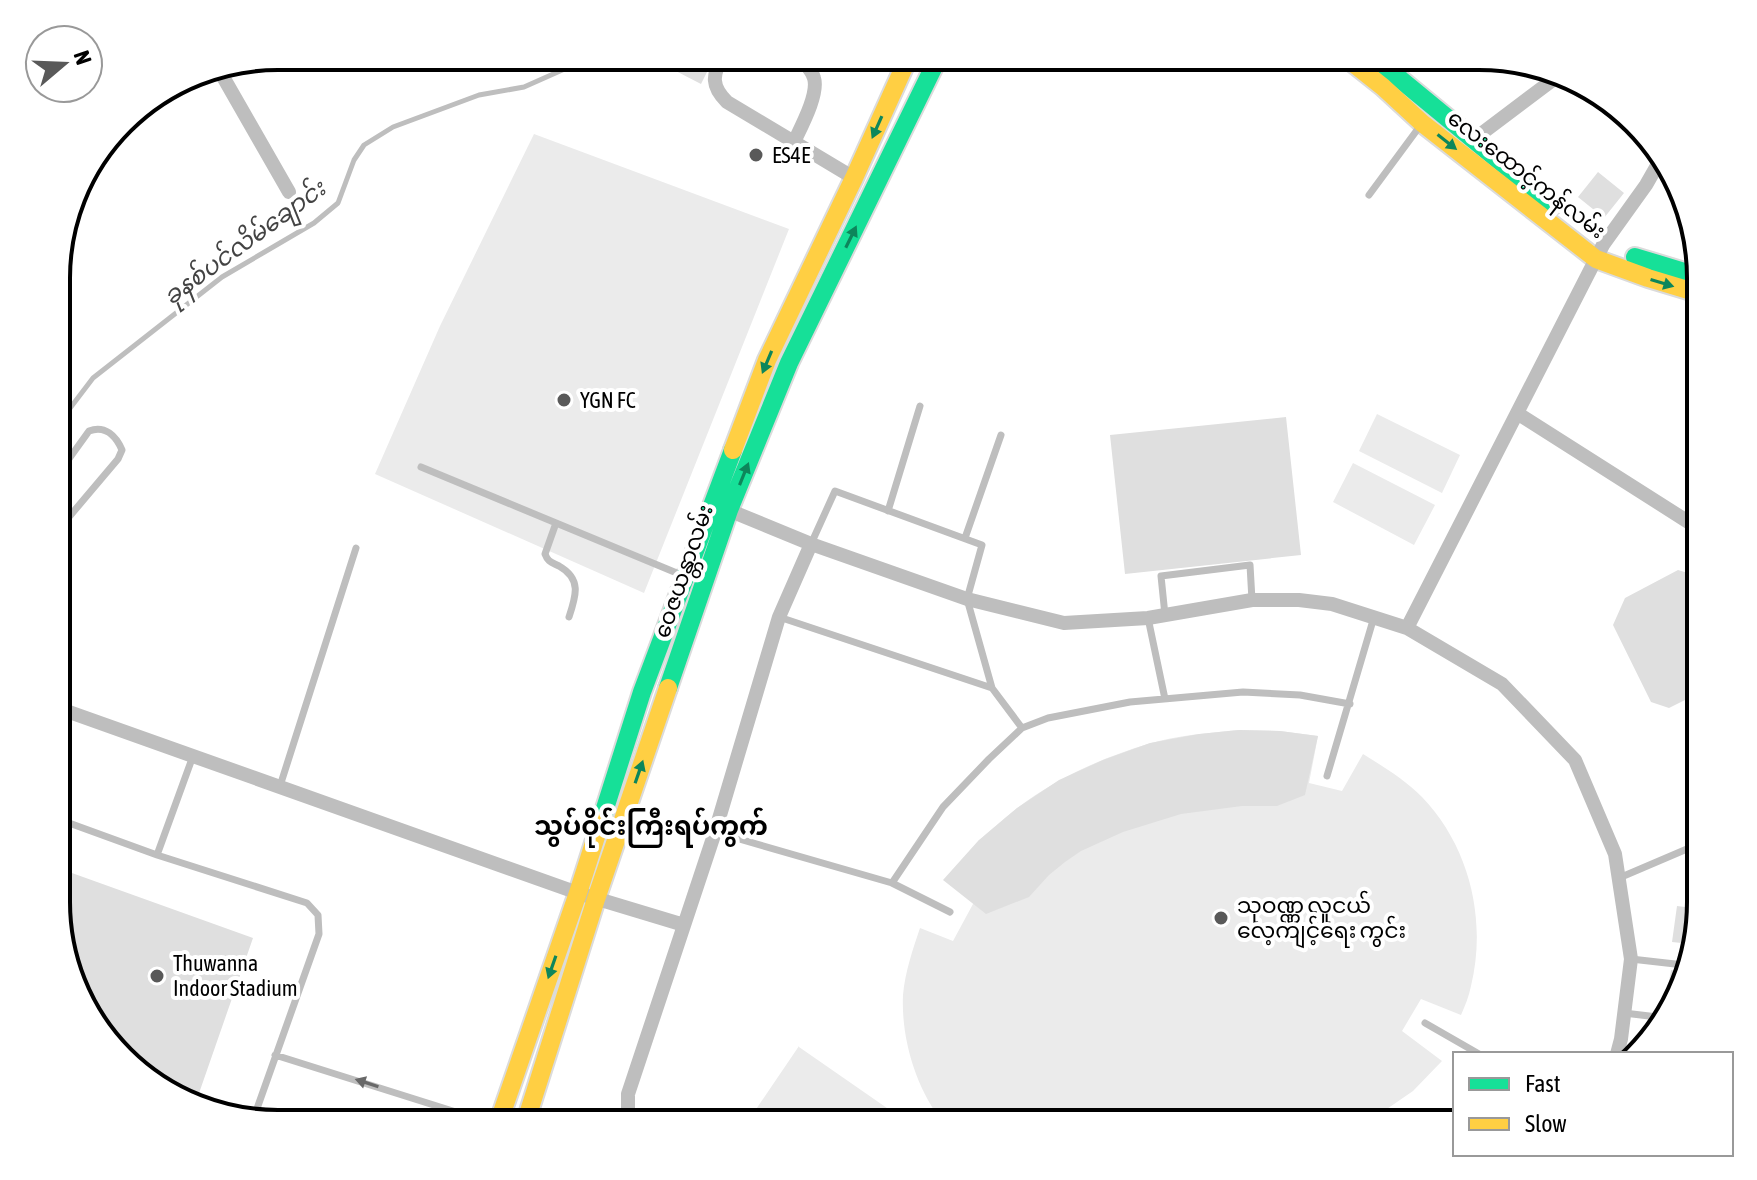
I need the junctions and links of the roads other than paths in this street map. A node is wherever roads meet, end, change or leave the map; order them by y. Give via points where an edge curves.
1 (716, 70) edge
2 (810, 70) edge
3 (903, 70) edge
4 (932, 70) edge
5 (1362, 70) edge
6 (1390, 70) edge
7 (1399, 70) edge
8 (1395, 74) junction
9 (223, 77) edge
10 (1549, 83) edge
11 (1433, 107) junction
12 (1422, 123) junction
13 (1473, 140) junction
14 (794, 142) junction
15 (1655, 169) edge
16 (854, 178) junction
17 (289, 192) dead end
18 (1369, 195) dead end
19 (1546, 209) junction
20 (1600, 252) junction
21 (1687, 273) edge
22 (1687, 290) edge
23 (920, 406) dead end
24 (1517, 413) junction
25 (1001, 435) dead end
26 (70, 457) edge
27 (421, 467) dead end
28 (722, 507) junction
29 (888, 511) junction
30 (70, 516) edge
31 (1687, 521) edge
32 (556, 523) junction
33 (965, 538) junction
34 (811, 544) junction
35 (356, 548) dead end
36 (686, 577) junction
37 (967, 599) junction
38 (1252, 600) junction
39 (1165, 615) junction
40 (569, 617) dead end
41 (779, 617) junction
42 (1374, 617) junction
43 (1148, 618) junction
44 (1407, 628) junction
45 (992, 688) junction
46 (1165, 699) junction
47 (1350, 704) junction
48 (70, 712) edge
49 (1022, 728) junction
50 (193, 756) junction
51 (1327, 776) dead end
52 (279, 787) junction
53 (70, 823) edge
54 (715, 832) junction
55 (1687, 849) edge
56 (157, 855) junction
57 (1619, 878) junction
58 (892, 883) junction
59 (578, 893) junction
60 (596, 899) junction
61 (950, 912) dead end
62 (684, 925) junction
63 (1631, 959) junction
64 (1677, 964) edge
65 (1624, 1013) junction
66 (1653, 1016) edge
67 (1425, 1023) dead end
68 (1476, 1052) edge
69 (1617, 1052) edge
70 (275, 1055) junction
71 (257, 1108) edge
72 (451, 1110) edge
73 (501, 1110) edge
74 (529, 1110) edge
75 (628, 1110) edge

1 - 14 street via 714,84 727,102
2 - 14 street via 815,83
3 -> 16 main road, ဝေဇယန္တာလမ်း
28 -> 4 main road, ဝေဇယန္တာလမ်း
5 - 12 main road, လေးထောင့်ကန်လမ်း
6 - 8 main road, လေးထောင့်ကန်လမ်း
7 - 8 street
8 - 11 main road, လေးထောင့်ကန်လမ်း
9 - 17 street
10 - 13 street
11 - 12 main road
11 - 13 main road, လေးထောင့်ကန်လမ်း
12 - 18 lane
12 -> 19 main road, လေးထောင့်ကန်လမ်း
13 - 19 main road, လေးထောင့်ကန်လမ်း
14 - 16 street
15 - 20 street
16 -> 28 main road, ဝေဇယန္တာလမ်း via 767,360
19 - 20 main road, လေးထောင့်ကန်လမ်း
20 - 21 main road, လေးထောင့်ကန်လမ်း
20 -> 22 main road, လေးထောင့်ကန်လမ်း via 1648,278
20 - 24 street
23 - 29 lane
24 - 31 street
24 - 44 street
25 - 33 lane
26 - 30 lane via 97,428 106,430 122,450
27 - 32 lane
28 - 34 street
28 - 36 main road, ဝေဇယန္တာလမ်း
60 -> 28 main road, ဝေဇယန္တာလမ်း
29 - 33 lane
29 - 34 lane via 835,491
32 - 36 lane
32 - 40 lane via 545,554 569,572 575,584
33 - 37 lane via 982,545
34 - 37 street
34 - 41 street
35 - 52 lane
36 - 59 main road, ဝေဇယန္တာလမ်း via 642,692
37 - 43 street via 1064,623
37 - 45 lane
38 - 39 street
38 - 39 lane via 1250,565 1161,576
38 - 42 street via 1332,604
39 - 43 street
41 - 45 lane
41 - 54 street
42 - 44 street
42 - 47 lane
43 - 46 lane
44 - 57 street via 1502,684 1575,760 1615,854
45 - 49 lane
46 - 47 lane via 1243,692
46 - 49 lane via 1048,718
47 - 51 lane
48 - 50 street
49 - 58 lane via 943,807
50 - 52 street
50 - 56 lane
52 - 59 street
53 - 56 lane
54 - 58 lane
54 - 62 street
55 - 57 lane
56 - 70 lane via 307,903 318,915 319,934
57 - 63 street
58 - 61 lane
59 - 60 street
59 -> 73 main road, ဝေဇယန္တာလမ်း
60 - 62 street
60 - 74 main road, ဝေဇယန္တာလမ်း
62 - 75 street via 628,1094
63 - 64 lane
63 - 65 street
65 - 66 lane
65 - 69 street
67 - 68 lane
70 - 71 lane
72 -> 70 lane

